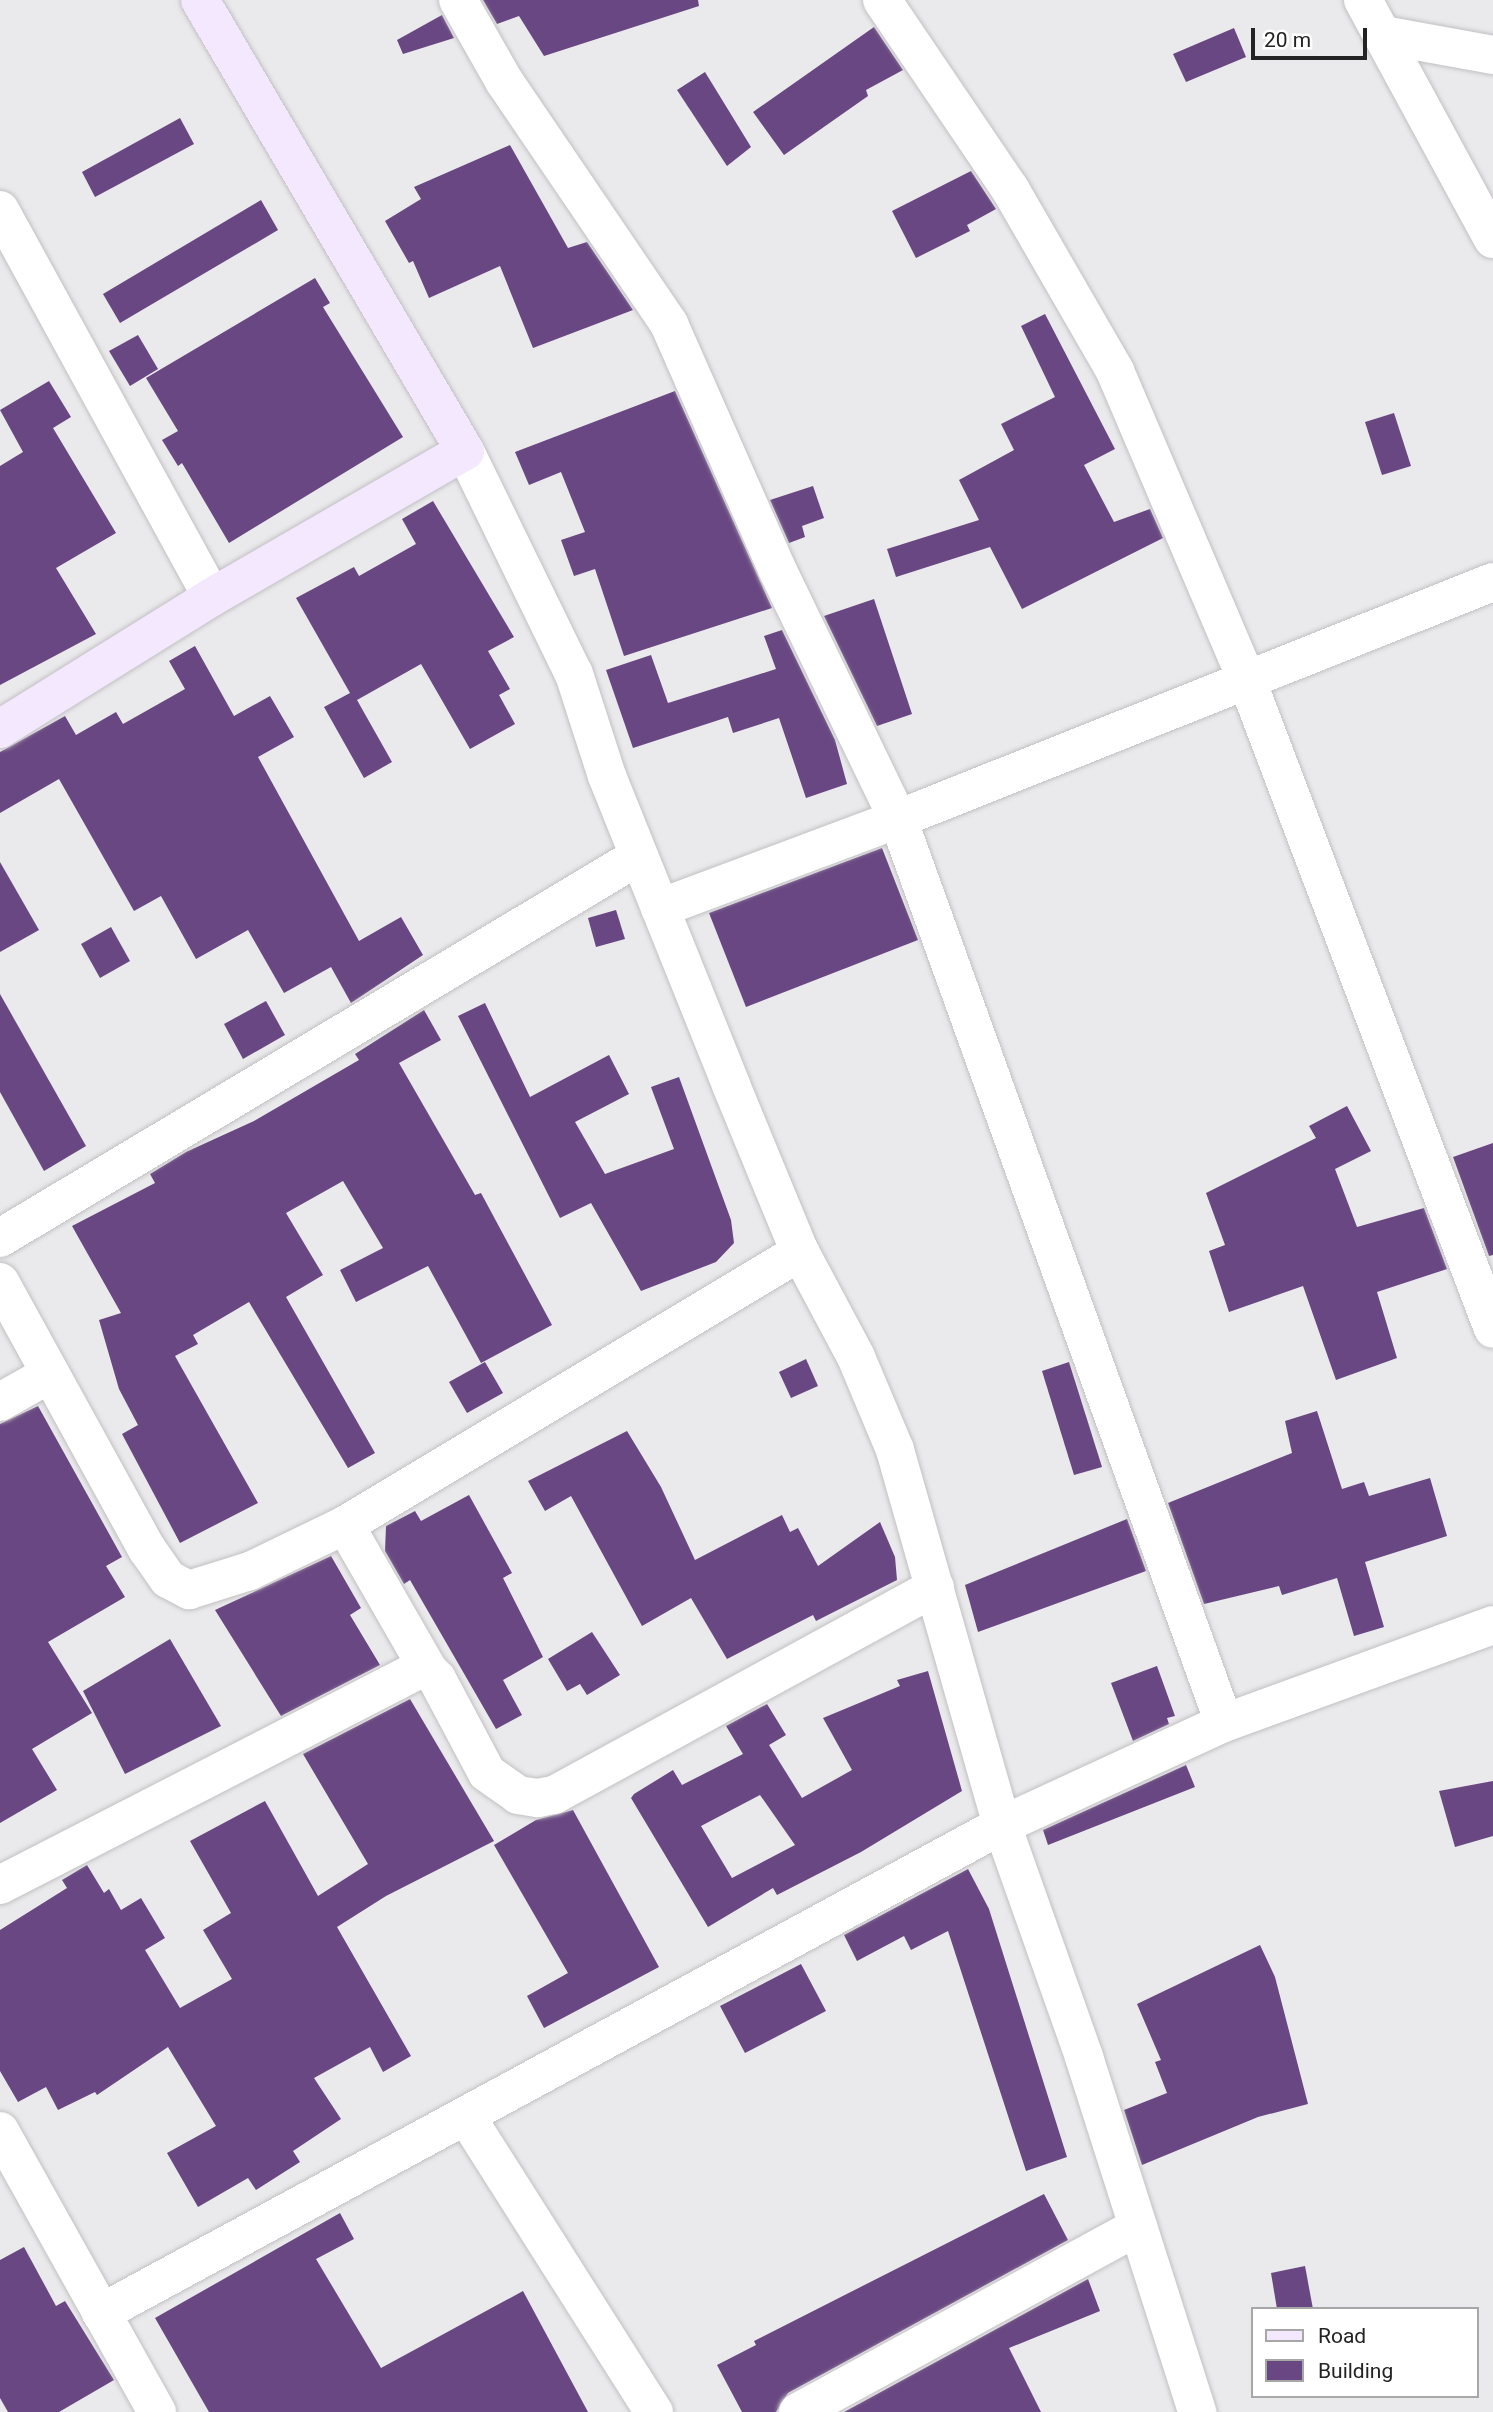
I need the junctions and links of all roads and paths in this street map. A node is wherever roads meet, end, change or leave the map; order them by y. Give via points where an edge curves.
1 (200, 0) edge
2 (458, 0) edge
3 (882, 0) edge
4 (1363, 0) edge
5 (1383, 35) junction
6 (1493, 55) edge
7 (0, 210) edge
8 (1493, 239) edge
9 (465, 451) junction
10 (1493, 582) edge
11 (212, 597) junction
12 (1246, 678) junction
13 (0, 729) edge
14 (898, 819) junction
15 (639, 856) junction
16 (660, 908) junction
17 (0, 1238) edge
18 (800, 1252) junction
19 (0, 1282) edge
20 (1493, 1329) edge
21 (48, 1375) junction
22 (0, 1402) edge
23 (345, 1525) junction
24 (934, 1587) junction
25 (1493, 1625) edge
26 (429, 1671) junction
27 (1224, 1723) junction
28 (1002, 1825) junction
29 (0, 1885) edge
30 (466, 2116) junction
31 (0, 2131) edge
32 (1138, 2227) junction
33 (101, 2313) junction
34 (157, 2412) edge
35 (654, 2412) edge
36 (798, 2412) edge
37 (1197, 2412) edge

1 - 9 main road
2 - 14 street via 504,81 669,324 777,569
3 - 12 street via 1010,189 1115,371
4 - 5 street
5 - 6 street
5 - 8 street
7 - 11 street
9 - 11 main road
9 - 15 street via 574,674
10 - 12 street
11 - 13 main road
12 - 14 street
12 - 20 street
14 - 16 street
14 - 27 street
15 - 16 street
15 - 17 street
16 - 18 street
18 - 23 street
18 - 24 street via 856,1357 895,1450
19 - 21 street
21 - 22 street
21 - 23 street via 168,1579 189,1590 250,1572
23 - 26 street
24 - 26 street via 554,1795 538,1798 518,1795 487,1773
24 - 28 street
25 - 27 street
26 - 29 street via 419,1670
27 - 28 street
28 - 30 street
28 - 32 street
30 - 33 street
30 - 35 street
31 - 33 street
32 - 36 street
32 - 37 street
33 - 34 street

